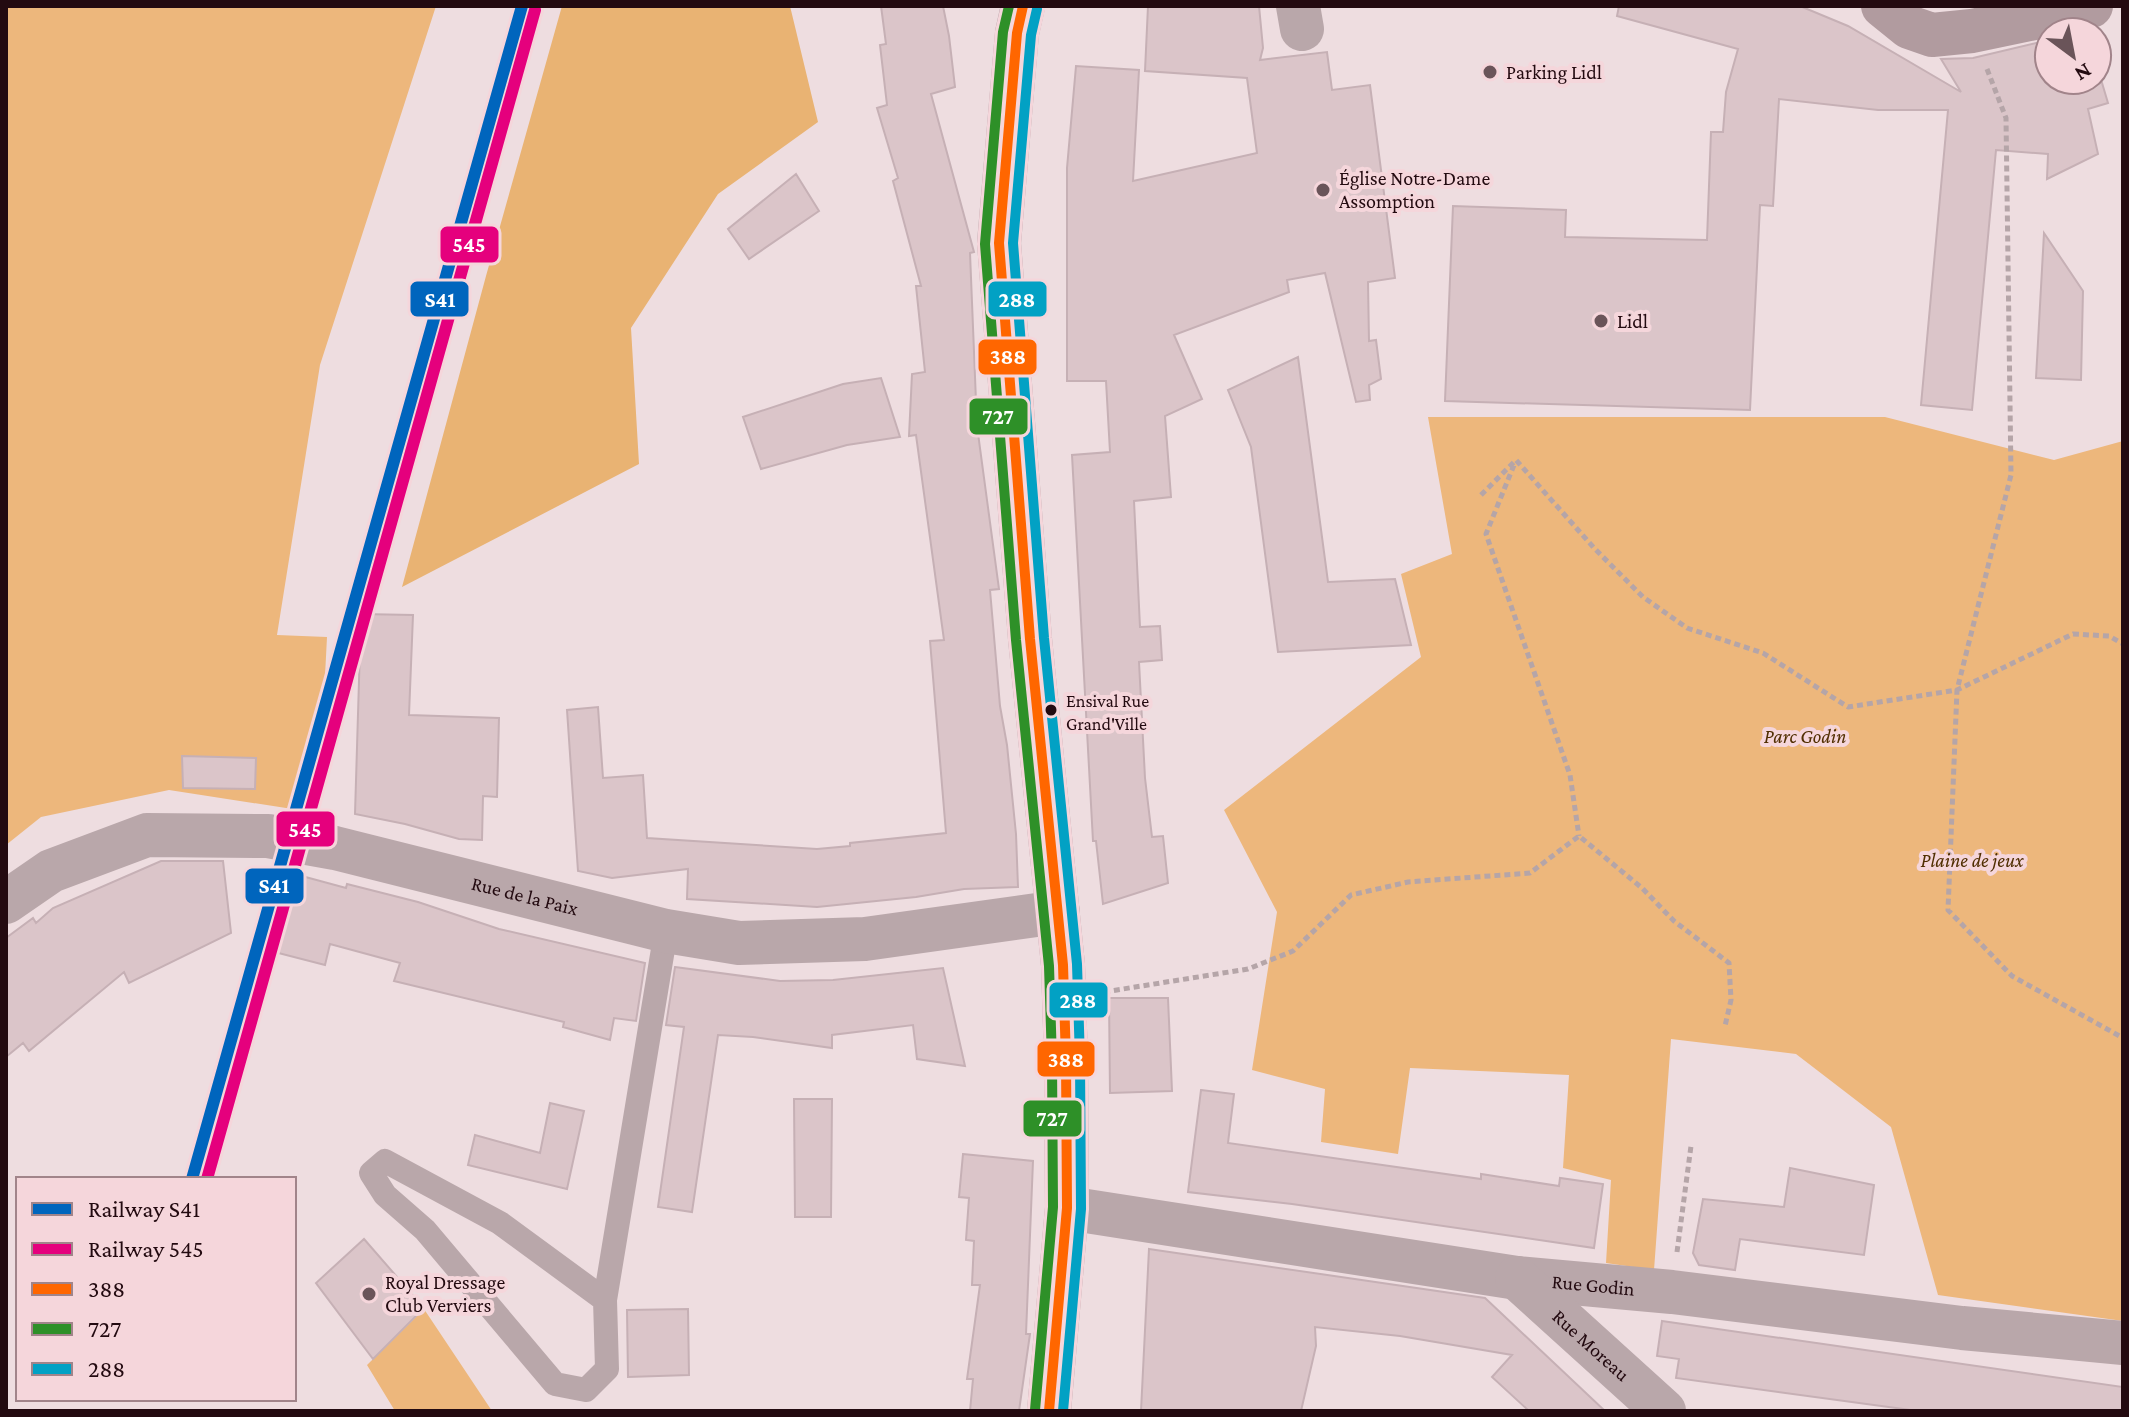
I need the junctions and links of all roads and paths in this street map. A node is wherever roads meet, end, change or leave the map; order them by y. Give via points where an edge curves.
1 (1023, 6) edge
2 (1883, 6) edge
3 (2091, 6) edge
4 (1972, 31) junction
5 (1516, 460) junction
6 (1481, 495) dead end
7 (2123, 644) edge
8 (1957, 690) junction
9 (1579, 836) junction
10 (6, 902) edge
11 (1058, 912) junction
12 (666, 931) junction
13 (1099, 992) dead end
14 (1725, 1026) dead end
15 (2123, 1038) edge
16 (1691, 1146) dead end
17 (1067, 1208) junction
18 (1517, 1278) junction
19 (1672, 1292) junction
20 (605, 1300) junction
21 (2123, 1343) edge
22 (1049, 1411) edge
23 (1664, 1411) edge

1 - 11 main road via 999,243
2 - 4 street via 1909,27 1932,35
3 - 4 street
4 - 8 path via 2006,118 2011,475
5 - 6 path
5 - 8 path via 1643,597 1687,628 1763,653 1848,707
5 - 9 path via 1486,534 1570,775
7 - 8 path via 2109,636 2073,634
8 - 15 path via 1948,910 2012,976
9 - 13 path via 1530,873 1408,882 1351,895 1293,951 1248,969
9 - 14 path via 1729,963 1731,1000
10 - 12 street, Rue de la Paix via 51,871 147,835 268,836
11 - 12 street, Rue de la Paix via 865,939 739,943
11 - 17 main road
12 - 20 lane
16 - 19 path
17 - 18 street, Rue Godin
17 - 22 main road
18 - 19 street, Rue Godin
18 - 23 street, Rue Moreau
19 - 21 street, Rue Godin
20 - 20 lane via 607,1369 586,1390 555,1384 371,1173 385,1161 500,1223

